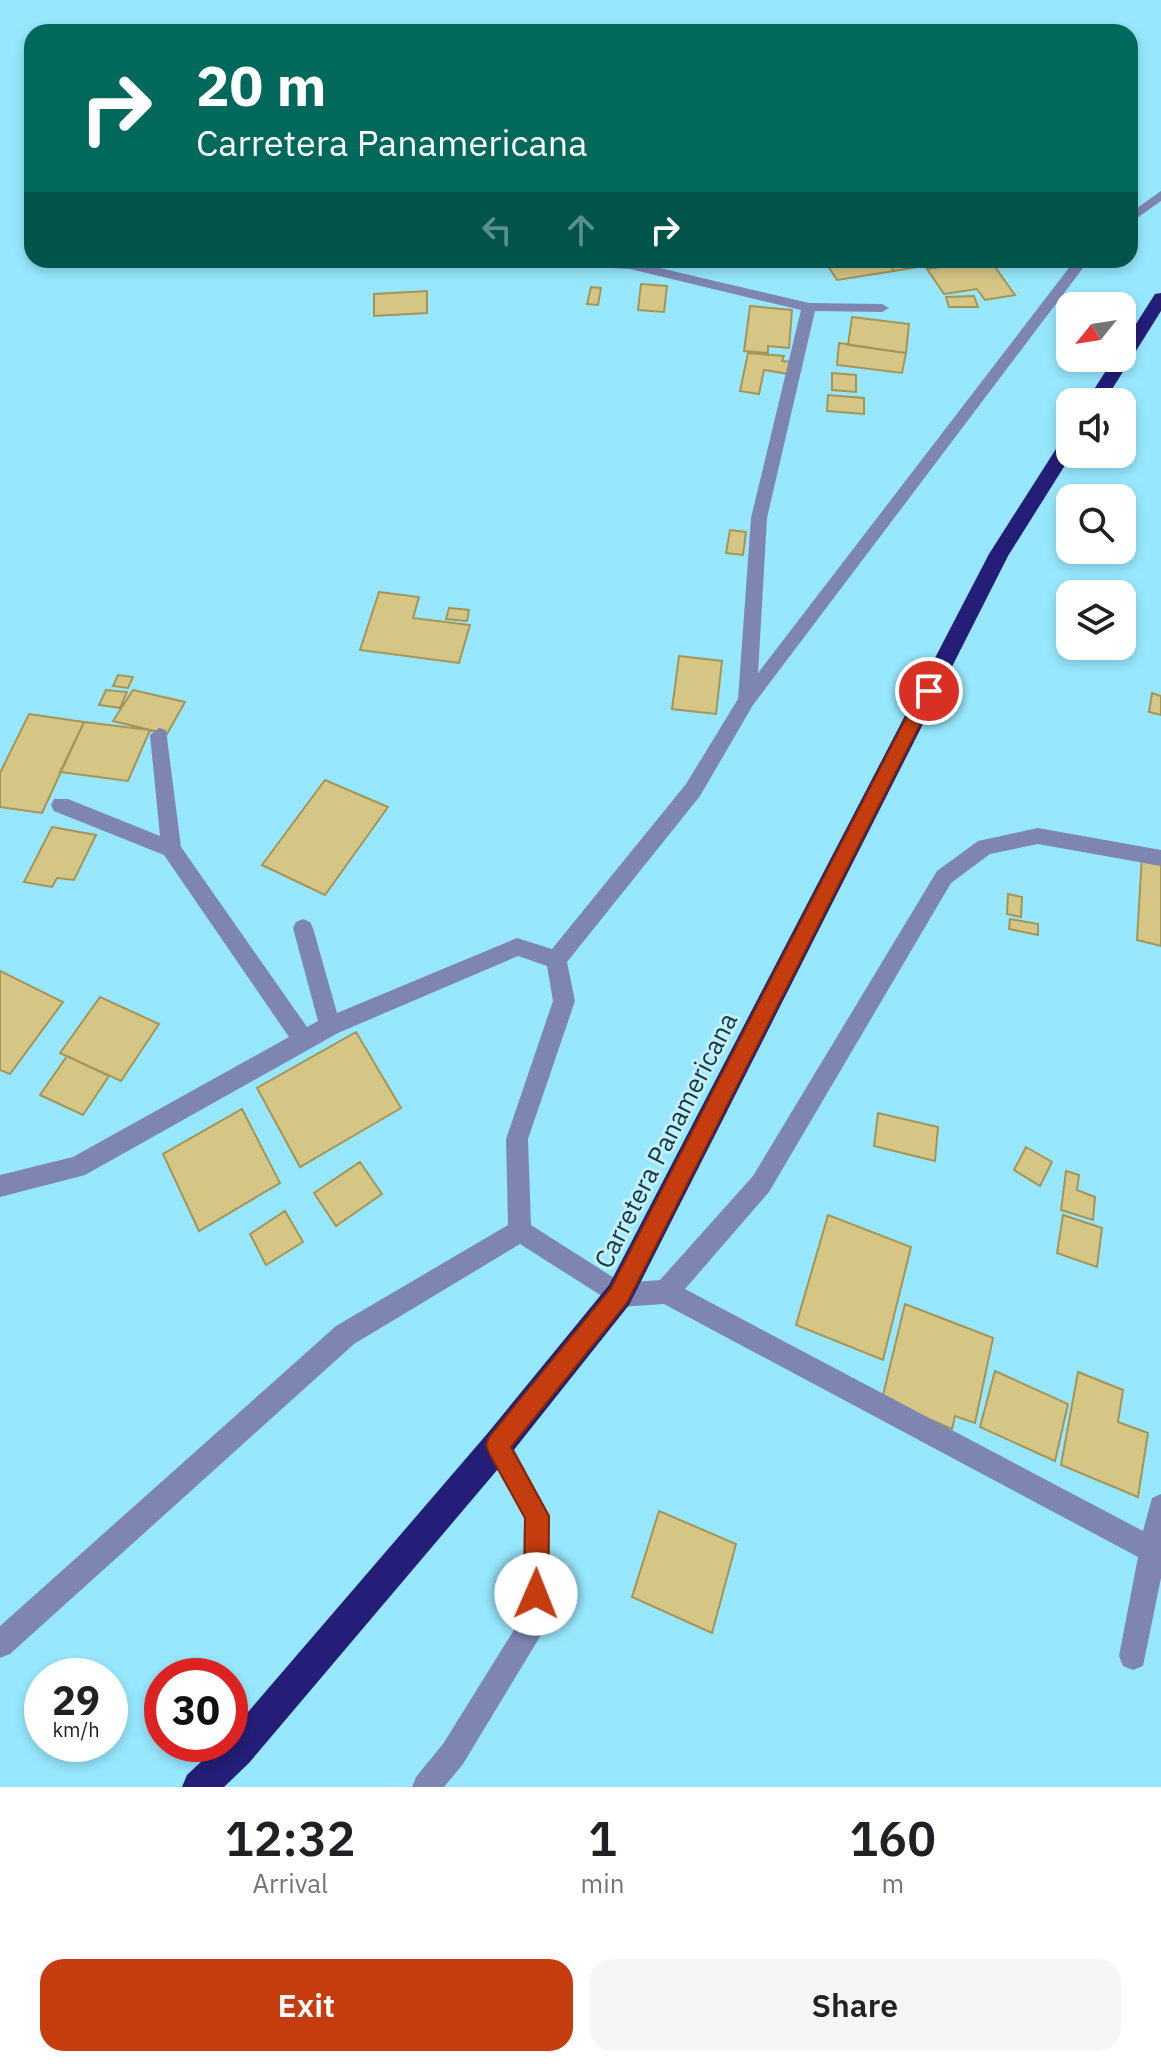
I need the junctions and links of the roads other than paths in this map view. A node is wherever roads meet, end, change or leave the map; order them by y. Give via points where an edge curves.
1 (1161, 195) edge
2 (1138, 213) edge
3 (643, 268) edge
4 (1076, 268) edge
5 (1161, 298) edge
6 (809, 307) junction
7 (882, 308) dead end
8 (1104, 388) edge
9 (1056, 464) edge
10 (747, 700) junction
11 (159, 735) dead end
12 (61, 805) dead end
13 (171, 849) junction
14 (1161, 858) edge
15 (303, 928) dead end
16 (556, 960) junction
17 (330, 1026) junction
18 (303, 1039) junction
19 (0, 1186) edge
20 (520, 1231) junction
21 (666, 1292) junction
22 (619, 1295) junction
23 (498, 1445) junction
24 (1161, 1507) edge
25 (1150, 1549) junction
26 (0, 1644) edge
27 (1133, 1656) dead end
28 (199, 1787) edge
29 (426, 1787) edge

1 - 2 street
3 - 6 street
4 - 10 street
5 - 8 highway
6 - 7 street
6 - 10 street via 759,518
9 - 22 highway, Carretera Panamericana via 999,554
10 - 16 street via 693,790
11 - 13 street
12 - 13 street
13 - 18 street
14 - 21 street via 1038,836 985,847 944,877 761,1184
15 - 17 street
16 - 17 street via 517,947
16 - 20 street via 564,1001 517,1139
17 - 18 street
18 - 19 street via 77,1167
20 - 22 street
20 - 26 street via 345,1335
21 - 22 street
21 - 25 street
22 - 23 highway, Carretera Panamericana
23 - 28 highway, Carretera Panamericana via 237,1751
23 - 29 street via 537,1516 536,1620 453,1754
24 - 25 street
25 - 27 street

